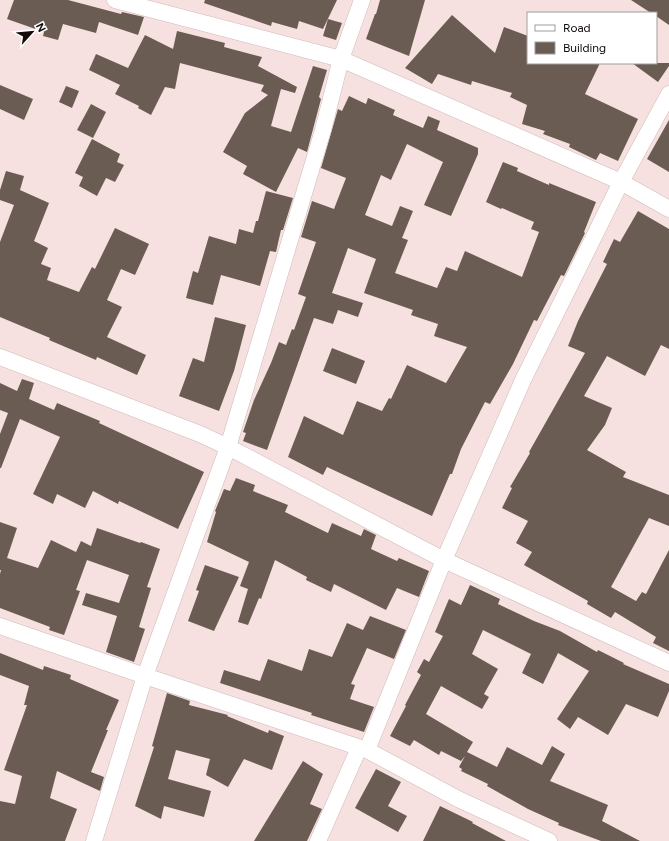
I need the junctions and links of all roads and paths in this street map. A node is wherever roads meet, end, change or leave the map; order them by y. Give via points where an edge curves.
1 (116, 0) edge
2 (362, 0) edge
3 (342, 60) junction
4 (669, 94) edge
5 (621, 182) junction
6 (669, 209) edge
7 (0, 357) edge
8 (228, 447) junction
9 (444, 560) junction
10 (0, 626) edge
11 (669, 664) edge
12 (145, 676) junction
13 (363, 749) junction
14 (94, 841) edge
15 (318, 841) edge
16 (549, 841) edge

1 - 3 street
2 - 3 street
3 - 5 street
3 - 8 street
4 - 5 street
5 - 6 street
5 - 9 street via 523,380
7 - 8 street
8 - 9 street
8 - 12 street
9 - 11 street
9 - 13 street
10 - 12 street
12 - 13 street
12 - 14 street
13 - 15 street
13 - 16 street via 458,799

